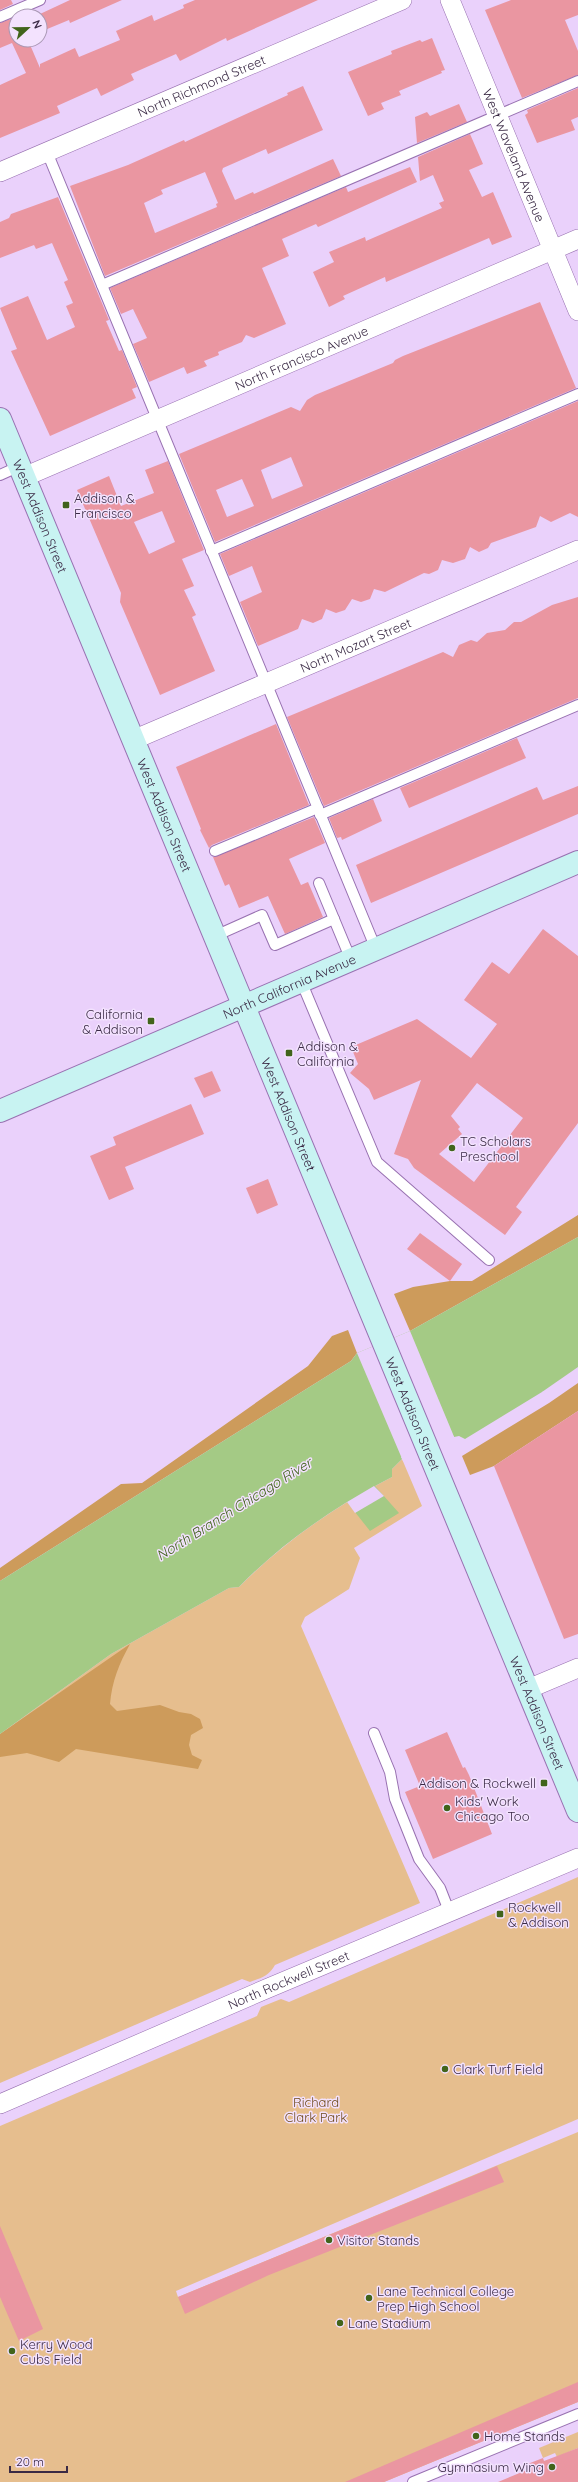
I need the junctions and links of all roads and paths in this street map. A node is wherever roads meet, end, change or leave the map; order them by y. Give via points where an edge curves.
1 (40, 0) edge
2 (402, 0) edge
3 (450, 0) edge
4 (0, 17) edge
5 (578, 80) edge
6 (497, 115) junction
7 (47, 152) junction
8 (0, 172) edge
9 (578, 239) edge
10 (553, 250) junction
11 (102, 285) junction
12 (578, 311) edge
13 (578, 394) edge
14 (0, 418) edge
15 (157, 420) junction
16 (22, 472) junction
17 (0, 475) edge
18 (578, 550) edge
19 (211, 551) junction
20 (266, 684) junction
21 (578, 705) edge
22 (133, 740) junction
23 (319, 811) junction
24 (215, 851) dead end
25 (578, 862) edge
26 (320, 883) dead end
27 (334, 919) junction
28 (215, 936) junction
29 (376, 949) junction
30 (351, 960) junction
31 (301, 981) junction
32 (243, 1006) junction
33 (0, 1111) edge
34 (488, 1260) dead end
35 (578, 1668) edge
36 (528, 1689) junction
37 (374, 1733) dead end
38 (578, 1811) edge
39 (578, 1858) edge
40 (449, 1910) junction
41 (0, 2104) edge
42 (578, 2414) edge
43 (413, 2482) edge

1 - 4 lane
2 - 7 street, North Richmond Street
3 - 6 street, West Waveland Avenue
5 - 6 lane
6 - 10 street, West Waveland Avenue
6 - 11 lane
7 - 8 street, North Richmond Street
7 - 11 lane
9 - 10 street, North Francisco Avenue
10 - 12 street, West Waveland Avenue
10 - 15 street, North Francisco Avenue
11 - 15 lane
13 - 19 lane
14 - 16 main road, West Addison Street
15 - 16 street, North Francisco Avenue
15 - 19 lane
16 - 17 lane
16 - 22 main road, West Addison Street
18 - 20 street, North Mozart Street
19 - 20 lane
20 - 22 street, North Mozart Street
20 - 23 lane
21 - 23 lane
22 - 28 main road, West Addison Street
23 - 24 lane
23 - 29 lane
25 - 29 main road, North California Avenue
26 - 27 lane
27 - 28 lane via 275,945 262,915
27 - 30 lane
28 - 32 main road, West Addison Street
29 - 30 main road, North California Avenue
30 - 31 main road, North California Avenue
31 - 32 main road, North California Avenue
31 - 34 lane via 377,1162
32 - 33 main road, North California Avenue
32 - 36 main road, West Addison Street
35 - 36 street
36 - 38 main road, West Addison Street
37 - 40 lane via 390,1772 395,1799 419,1859 440,1888
39 - 40 street, North Rockwell Street
40 - 41 street, North Rockwell Street
42 - 43 lane

